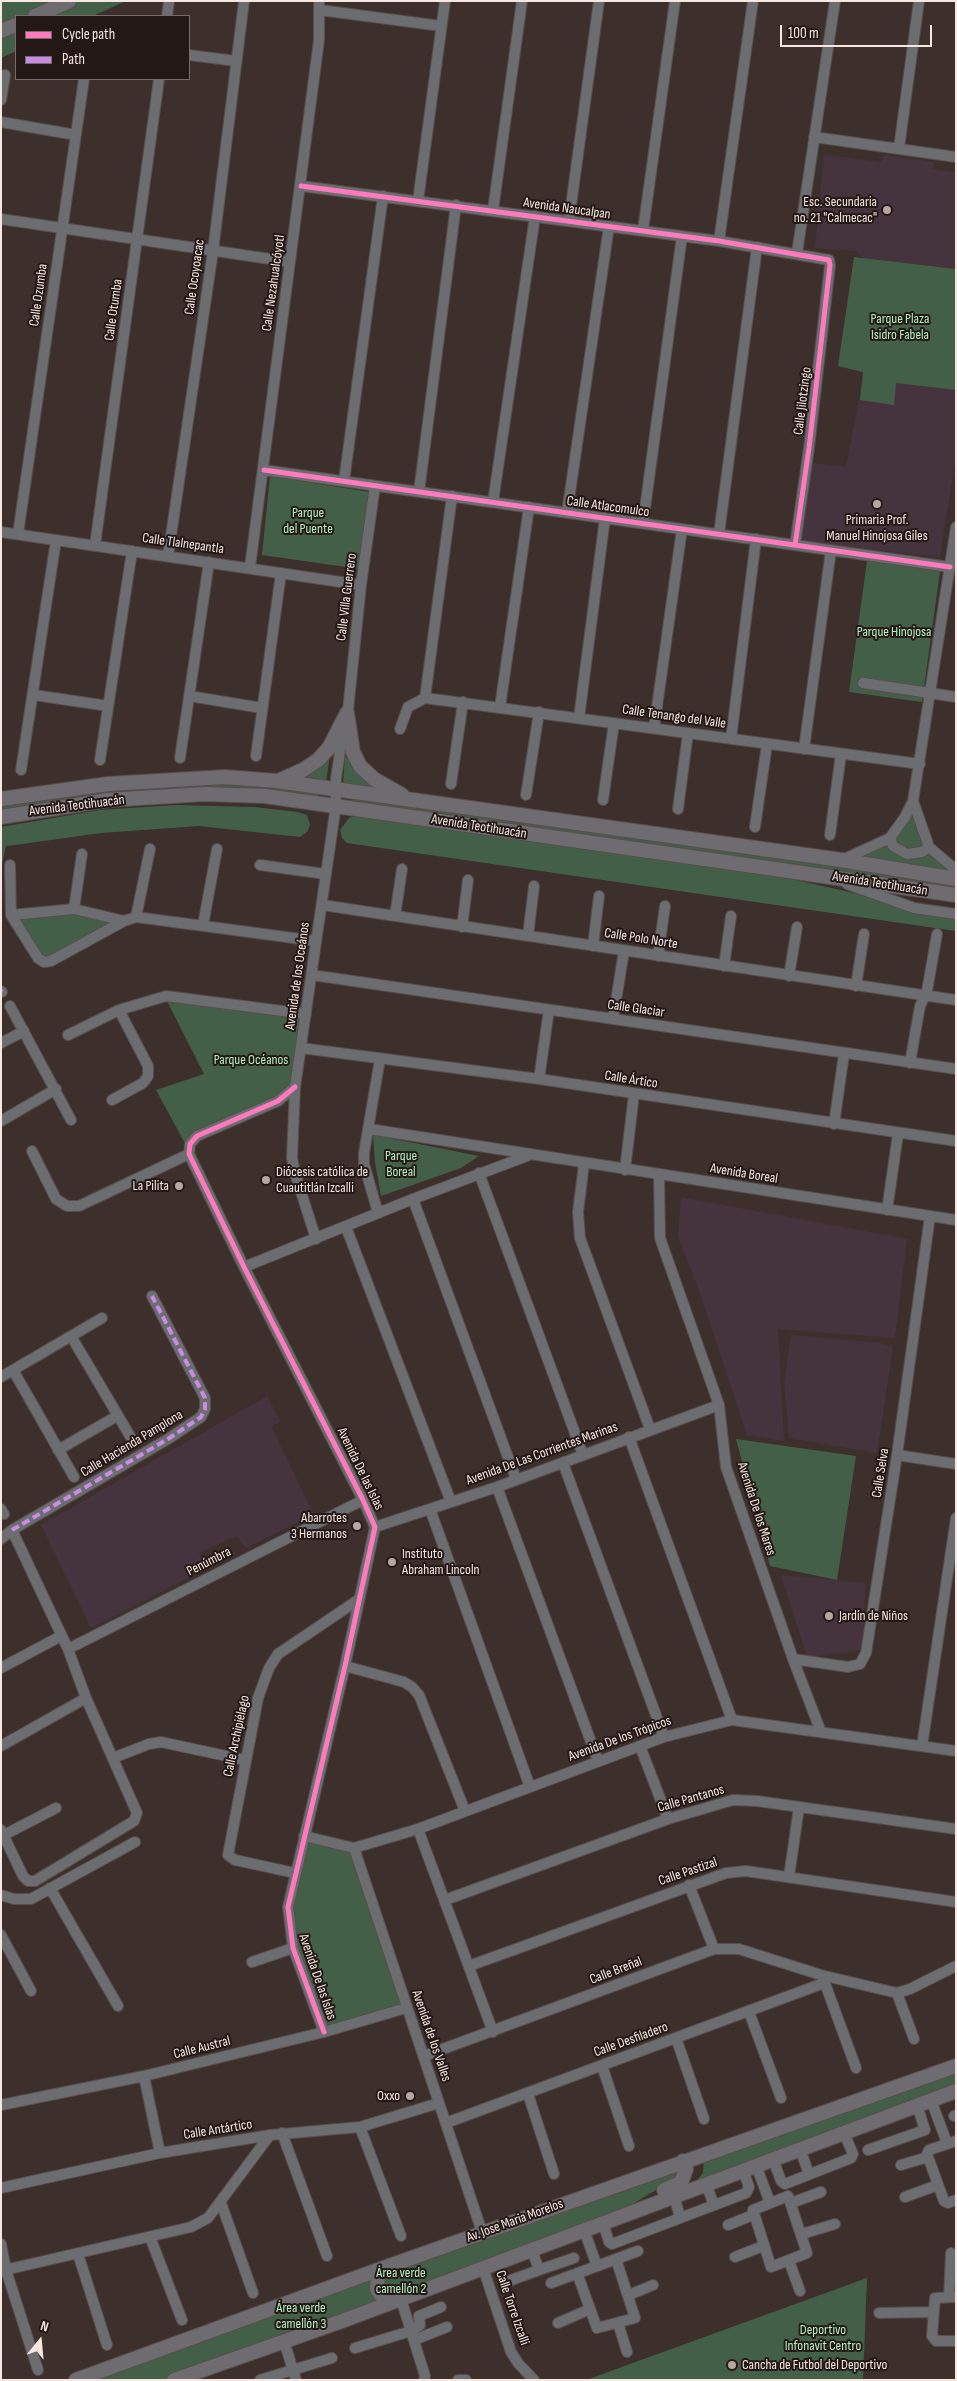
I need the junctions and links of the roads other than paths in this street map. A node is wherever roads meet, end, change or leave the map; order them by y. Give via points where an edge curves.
1 (69, 1) edge
2 (169, 1) edge
3 (244, 1) edge
4 (445, 1) edge
5 (522, 1) edge
6 (599, 1) edge
7 (675, 1) edge
8 (753, 1) edge
9 (835, 1) edge
10 (919, 1) edge
11 (319, 6) edge
12 (37, 15) edge
13 (167, 15) edge
14 (15, 25) edge
15 (441, 26) junction
16 (1, 32) edge
17 (190, 55) edge
18 (236, 61) junction
19 (5, 75) dead end
20 (84, 80) edge
21 (159, 80) edge
22 (1, 100) edge
23 (1, 122) edge
24 (76, 135) junction
25 (814, 136) junction
26 (899, 148) junction
27 (956, 157) edge
28 (301, 186) junction
29 (383, 196) junction
30 (418, 201) junction
31 (456, 205) junction
32 (493, 210) junction
33 (535, 216) junction
34 (1, 219) edge
35 (569, 220) junction
36 (609, 226) junction
37 (63, 228) junction
38 (644, 230) junction
39 (682, 236) junction
40 (138, 239) junction
41 (719, 241) junction
42 (757, 247) junction
43 (212, 251) junction
44 (797, 253) junction
45 (829, 260) joint
46 (290, 262) junction
47 (264, 470) junction
48 (344, 481) junction
49 (376, 486) junction
50 (419, 492) junction
51 (452, 496) junction
52 (493, 502) junction
53 (529, 508) junction
54 (568, 513) junction
55 (605, 518) junction
56 (643, 523) junction
57 (956, 527) edge
58 (682, 529) junction
59 (1, 532) edge
60 (18, 534) junction
61 (719, 534) junction
62 (56, 540) junction
63 (756, 540) junction
64 (95, 545) junction
65 (795, 545) junction
66 (831, 550) junction
67 (132, 551) junction
68 (168, 556) junction
69 (208, 562) junction
70 (250, 567) junction
71 (950, 567) junction
72 (281, 573) junction
73 (361, 585) junction
74 (863, 682) dead end
75 (932, 693) junction
76 (34, 694) junction
77 (189, 696) junction
78 (956, 697) edge
79 (425, 698) junction
80 (463, 702) junction
81 (108, 706) junction
82 (500, 707) junction
83 (262, 708) junction
84 (539, 712) junction
85 (347, 713) junction
86 (579, 718) junction
87 (614, 723) junction
88 (654, 728) junction
89 (400, 729) dead end
90 (688, 733) junction
91 (731, 739) junction
92 (767, 744) junction
93 (804, 749) junction
94 (841, 754) junction
95 (256, 756) dead end
96 (180, 758) dead end
97 (100, 760) dead end
98 (920, 764) junction
99 (21, 770) dead end
100 (277, 781) junction
101 (451, 784) dead end
102 (338, 788) junction
103 (526, 795) dead end
104 (1, 799) edge
105 (603, 800) dead end
106 (417, 801) junction
107 (914, 801) junction
108 (336, 805) junction
109 (678, 809) dead end
110 (1, 817) edge
111 (754, 827) dead end
112 (830, 835) dead end
113 (890, 838) junction
114 (929, 847) junction
115 (150, 849) dead end
116 (217, 849) dead end
117 (82, 854) dead end
118 (841, 860) junction
119 (10, 865) dead end
120 (260, 865) dead end
121 (402, 870) dead end
122 (956, 870) edge
123 (326, 874) junction
124 (820, 874) junction
125 (956, 879) edge
126 (468, 880) dead end
127 (534, 886) dead end
128 (956, 895) edge
129 (599, 896) dead end
130 (322, 905) junction
131 (665, 906) dead end
132 (74, 909) junction
133 (956, 914) edge
134 (11, 915) junction
135 (395, 916) junction
136 (731, 916) dead end
137 (136, 917) junction
138 (124, 921) junction
139 (203, 925) junction
140 (462, 926) junction
141 (797, 927) dead end
142 (864, 934) dead end
143 (937, 934) dead end
144 (528, 936) junction
145 (316, 941) junction
146 (593, 946) junction
147 (624, 951) junction
148 (658, 956) junction
149 (724, 966) junction
150 (312, 975) junction
151 (790, 976) junction
152 (856, 986) junction
153 (924, 996) junction
154 (956, 1000) edge
155 (10, 1006) dead end
156 (119, 1010) junction
157 (549, 1010) junction
158 (306, 1014) junction
159 (613, 1019) junction
160 (24, 1031) junction
161 (68, 1034) dead end
162 (1, 1043) edge
163 (301, 1048) junction
164 (844, 1054) junction
165 (380, 1058) junction
166 (910, 1063) junction
167 (956, 1069) edge
168 (539, 1079) junction
169 (295, 1087) junction
170 (56, 1089) junction
171 (634, 1094) junction
172 (112, 1100) dead end
173 (71, 1120) dead end
174 (1, 1121) edge
175 (834, 1124) junction
176 (369, 1129) junction
177 (898, 1134) junction
178 (956, 1142) edge
179 (32, 1151) dead end
180 (189, 1154) junction
181 (528, 1155) junction
182 (584, 1164) junction
183 (625, 1170) junction
184 (479, 1173) junction
185 (659, 1175) junction
186 (413, 1199) junction
187 (887, 1210) junction
188 (378, 1213) junction
189 (930, 1216) junction
190 (956, 1220) edge
191 (346, 1227) junction
192 (316, 1239) junction
193 (244, 1267) junction
194 (152, 1296) dead end
195 (102, 1318) dead end
196 (71, 1336) junction
197 (13, 1370) junction
198 (1, 1377) edge
199 (719, 1406) junction
200 (117, 1416) junction
201 (650, 1430) junction
202 (130, 1436) dead end
203 (629, 1437) junction
204 (58, 1450) junction
205 (583, 1455) junction
206 (898, 1455) junction
207 (563, 1463) junction
208 (956, 1464) edge
209 (74, 1477) dead end
210 (516, 1479) junction
211 (497, 1487) junction
212 (364, 1500) junction
213 (451, 1502) junction
214 (430, 1509) junction
215 (956, 1518) edge
216 (375, 1527) junction
217 (7, 1530) edge
218 (1, 1539) edge
219 (358, 1600) junction
220 (61, 1636) junction
221 (68, 1649) junction
222 (793, 1659) junction
223 (346, 1666) junction
224 (1, 1668) edge
225 (86, 1698) junction
226 (732, 1720) junction
227 (821, 1732) junction
228 (664, 1737) junction
229 (1, 1746) edge
230 (640, 1746) junction
231 (922, 1746) junction
232 (956, 1751) edge
233 (113, 1758) junction
234 (245, 1760) junction
235 (598, 1761) junction
236 (530, 1787) junction
237 (799, 1807) junction
238 (56, 1808) dead end
239 (464, 1811) junction
240 (668, 1818) junction
241 (418, 1829) junction
242 (956, 1829) edge
243 (3, 1833) edge
244 (304, 1836) junction
245 (135, 1842) dead end
246 (354, 1848) junction
247 (295, 1873) junction
248 (789, 1877) junction
249 (689, 1885) junction
250 (50, 1888) junction
251 (1, 1895) edge
252 (445, 1900) junction
253 (956, 1902) edge
254 (1, 1935) edge
255 (293, 1948) junction
256 (714, 1949) junction
257 (252, 1962) dead end
258 (469, 1966) junction
259 (956, 1966) edge
260 (823, 1979) junction
261 (31, 1991) dead end
262 (897, 1993) junction
263 (118, 2006) dead end
264 (406, 2008) junction
265 (749, 2012) junction
266 (324, 2032) junction
267 (493, 2032) junction
268 (676, 2038) junction
269 (914, 2039) dead end
270 (424, 2056) junction
271 (602, 2066) junction
272 (956, 2066) edge
273 (856, 2068) dead end
274 (144, 2076) junction
275 (956, 2091) edge
276 (528, 2094) junction
277 (781, 2098) dead end
278 (931, 2100) junction
279 (439, 2103) junction
280 (1, 2105) edge
281 (917, 2105) junction
282 (704, 2119) dead end
283 (446, 2123) junction
284 (360, 2127) junction
285 (282, 2133) junction
286 (844, 2133) junction
287 (270, 2135) junction
288 (952, 2142) edge
289 (629, 2146) dead end
290 (800, 2149) junction
291 (868, 2150) dead end
292 (160, 2153) junction
293 (928, 2157) junction
294 (773, 2159) junction
295 (683, 2161) junction
296 (901, 2165) dead end
297 (750, 2167) junction
298 (554, 2174) dead end
299 (809, 2174) junction
300 (706, 2184) junction
301 (938, 2185) junction
302 (1, 2188) edge
303 (821, 2192) dead end
304 (674, 2196) junction
305 (905, 2197) dead end
306 (956, 2200) edge
307 (770, 2202) junction
308 (221, 2203) junction
309 (791, 2204) junction
310 (714, 2205) junction
311 (624, 2215) junction
312 (753, 2215) junction
313 (680, 2217) junction
314 (603, 2223) junction
315 (835, 2224) dead end
316 (728, 2225) dead end
317 (584, 2230) junction
318 (482, 2232) junction
319 (802, 2234) junction
320 (401, 2236) dead end
321 (150, 2237) junction
322 (1, 2244) edge
323 (763, 2246) junction
324 (532, 2250) junction
325 (638, 2251) dead end
326 (951, 2253) dead end
327 (78, 2254) junction
328 (327, 2256) dead end
329 (736, 2257) dead end
330 (574, 2258) dead end
331 (616, 2259) junction
332 (789, 2260) junction
333 (597, 2266) junction
334 (386, 2267) junction
335 (483, 2268) junction
336 (4, 2270) edge
337 (540, 2270) junction
338 (577, 2273) junction
339 (506, 2282) dead end
340 (551, 2283) dead end
341 (653, 2285) dead end
342 (800, 2291) dead end
343 (253, 2293) dead end
344 (629, 2295) junction
345 (952, 2297) edge
346 (401, 2299) junction
347 (441, 2307) dead end
348 (590, 2309) junction
349 (879, 2312) dead end
350 (933, 2312) junction
351 (182, 2320) dead end
352 (558, 2323) dead end
353 (618, 2323) junction
354 (447, 2327) dead end
355 (412, 2335) junction
356 (284, 2340) junction
357 (956, 2341) edge
358 (107, 2345) dead end
359 (355, 2348) dead end
360 (627, 2352) dead end
361 (332, 2358) dead end
362 (38, 2370) dead end
363 (294, 2375) edge
364 (427, 2378) edge
365 (76, 2380) edge
366 (174, 2380) edge
367 (260, 2380) edge
368 (458, 2380) edge
369 (466, 2380) edge
370 (534, 2380) edge

1 - 12 main road
2 - 13 street
3 - 18 street, Calle Ocoyoacac
4 - 15 street
5 - 32 street
6 - 35 street
7 - 38 street
8 - 41 street
9 - 25 street
10 - 26 street
11 - 15 street
11 - 28 street, Calle Nezahualcóyotl via 319,40
14 - 16 main road
15 - 30 street
17 - 18 street
18 - 43 street, Calle Ocoyoacac
19 - 22 street
20 - 24 street, Calle Ozumba
21 - 40 street, Calle Otumba
23 - 24 street
24 - 37 street, Calle Ozumba
25 - 26 street
25 - 44 street
26 - 27 street
28 - 29 street, Avenida Naucalpan
28 - 46 street, Calle Nezahualcóyotl
29 - 30 street, Avenida Naucalpan
29 - 48 street
30 - 31 street, Avenida Naucalpan
31 - 32 street, Avenida Naucalpan
31 - 50 street
32 - 33 street, Avenida Naucalpan
33 - 35 street, Avenida Naucalpan
33 - 52 street
34 - 37 street
35 - 36 street, Avenida Naucalpan
36 - 38 street, Avenida Naucalpan
36 - 54 street
37 - 40 street
37 - 60 street, Calle Ozumba
38 - 39 street, Avenida Naucalpan
39 - 41 street, Avenida Naucalpan
39 - 56 street
40 - 43 street
40 - 64 street, Calle Otumba
41 - 42 street, Avenida Naucalpan
42 - 44 street, Avenida Naucalpan
42 - 61 street
43 - 46 street
43 - 68 street, Calle Ocoyoacac
44 - 45 street, Avenida Naucalpan
45 - 65 street, Calle Jilotzingo
46 - 47 street, Calle Nezahualcóyotl
47 - 48 street, Calle Atlacomulco
47 - 70 street, Calle Nezahualcóyotl
48 - 49 street, Calle Atlacomulco
49 - 50 street, Calle Atlacomulco
49 - 73 street, Calle Villa Guerrero
50 - 51 street, Calle Atlacomulco
51 - 52 street, Calle Atlacomulco
51 - 79 street
52 - 53 street, Calle Atlacomulco
53 - 54 street, Calle Atlacomulco
53 - 82 street
54 - 55 street, Calle Atlacomulco
55 - 56 street, Calle Atlacomulco
55 - 86 street
56 - 58 street, Calle Atlacomulco
57 - 71 street
58 - 61 street, Calle Atlacomulco
58 - 88 street
59 - 60 street, Calle Tlalnepantla
60 - 62 street, Calle Tlalnepantla
61 - 63 street, Calle Atlacomulco
62 - 64 street, Calle Tlalnepantla
62 - 76 street
63 - 65 street, Calle Atlacomulco
63 - 91 street
64 - 67 street, Calle Tlalnepantla
65 - 66 street, Calle Atlacomulco
66 - 71 street, Calle Atlacomulco
66 - 93 street
67 - 68 street, Calle Tlalnepantla
67 - 81 street
68 - 69 street, Calle Tlalnepantla
69 - 70 street, Calle Tlalnepantla
69 - 77 street
70 - 72 street, Calle Tlalnepantla
71 - 75 street
72 - 73 street, Calle Tlalnepantla
72 - 83 street
73 - 85 street, Calle Villa Guerrero
74 - 75 street
75 - 78 street
75 - 98 street
76 - 81 street
76 - 99 street
77 - 83 street
77 - 96 street
79 - 80 street, Calle Tenango del Valle
79 - 89 street via 408,707
80 - 82 street, Calle Tenango del Valle
80 - 101 street
81 - 97 street
82 - 84 street, Calle Tenango del Valle
83 - 95 street
84 - 86 street, Calle Tenango del Valle
84 - 103 street
85 - 100 main road via 329,748 318,760
85 - 102 street, Calle Villa Guerrero via 336,778
85 - 106 main road via 353,752 360,766 374,779
86 - 87 street, Calle Tenango del Valle
87 - 88 street, Calle Tenango del Valle
87 - 105 street
88 - 90 street, Calle Tenango del Valle
90 - 91 street, Calle Tenango del Valle
90 - 109 street
91 - 92 street, Calle Tenango del Valle
92 - 93 street, Calle Tenango del Valle
92 - 111 street
93 - 94 street, Calle Tenango del Valle
94 - 98 street, Calle Tenango del Valle
94 - 112 street
98 - 107 street
100 - 102 main road, Avenida Teotihuacán
100 - 104 main road, Avenida Teotihuacán via 224,777 108,784
102 - 106 main road, Avenida Teotihuacán
102 - 108 street, Calle Villa Guerrero
106 - 118 main road, Avenida Teotihuacán
107 - 113 street
107 - 114 street
108 - 110 main road, Avenida Teotihuacán via 265,796 204,794 108,800
108 - 123 street, Avenida de los Oceános
108 - 124 main road, Avenida Teotihuacán via 581,843
113 - 114 street via 893,846 907,854 922,852
113 - 118 street
114 - 122 street
115 - 137 street
116 - 139 street
117 - 132 street
118 - 125 main road, Avenida Teotihuacán
119 - 134 street
120 - 123 street
121 - 135 street
123 - 130 street, Avenida de los Oceános
124 - 128 main road, Avenida Teotihuacán
124 - 133 street via 914,908
126 - 140 street
127 - 144 street
129 - 146 street
130 - 135 street, Calle Polo Norte
130 - 145 street, Avenida de los Oceános
131 - 148 street
132 - 134 street
132 - 138 street
134 - 138 street via 38,958 44,962
135 - 140 street, Calle Polo Norte
136 - 149 street
137 - 138 street
137 - 139 street
139 - 145 street
140 - 144 street, Calle Polo Norte
141 - 151 street
142 - 152 street
143 - 153 street
144 - 146 street, Calle Polo Norte
145 - 150 street, Avenida de los Oceános
146 - 147 street, Calle Polo Norte
147 - 148 street, Calle Polo Norte
147 - 159 street
148 - 149 street, Calle Polo Norte
149 - 151 street, Calle Polo Norte
150 - 157 street, Calle Glaciar
150 - 158 street, Avenida de los Oceános
151 - 152 street, Calle Polo Norte
152 - 153 street, Calle Polo Norte
153 - 154 street, Calle Polo Norte
153 - 166 street
155 - 160 street
156 - 158 street via 166,996
156 - 161 street
156 - 172 street via 148,1066 148,1076 143,1083
157 - 159 street, Calle Glaciar
157 - 168 street
158 - 163 street, Avenida de los Oceános
159 - 164 street, Calle Glaciar
160 - 162 street
160 - 170 street
163 - 165 street, Calle Ártico
163 - 169 street, Avenida de los Oceános
164 - 166 street, Calle Glaciar
164 - 175 street
165 - 168 street, Calle Ártico
165 - 176 street
166 - 167 street, Calle Glaciar
168 - 171 street, Calle Ártico
169 - 180 street via 278,1101 198,1136 190,1144
169 - 192 street, Avenida de los Oceános via 292,1158
170 - 173 street
170 - 174 street
171 - 175 street, Calle Ártico
171 - 183 street
175 - 177 street, Calle Ártico
176 - 181 street, Avenida Boreal
176 - 188 street via 364,1164
177 - 178 street, Calle Ártico
177 - 187 street
179 - 180 street via 56,1198 67,1206 79,1206
180 - 193 street, Avenida De las Islas
181 - 182 street, Avenida Boreal
181 - 184 street, Avenida Boreal
182 - 183 street, Avenida Boreal
182 - 201 street via 578,1212 580,1238
183 - 185 street, Avenida Boreal
184 - 186 street, Avenida Boreal
184 - 205 street
185 - 187 street, Avenida Boreal
185 - 199 street, Avenida De los Mares via 660,1238
186 - 188 street, Avenida Boreal
186 - 210 street
187 - 189 street, Avenida Boreal
188 - 191 street, Avenida Boreal
189 - 190 street, Avenida Boreal
189 - 206 street, Calle Selva
191 - 192 street, Avenida Boreal
191 - 213 street
192 - 193 street, Avenida Boreal
193 - 212 street, Avenida De las Islas
194 - 217 street, Calle Hacienda Pamplona via 204,1398 205,1409 201,1417
195 - 196 street
196 - 197 street
196 - 200 street
197 - 198 street
197 - 204 street
199 - 201 street, Avenida De Las Corrientes Marinas
199 - 222 street, Avenida De los Mares via 726,1467
200 - 202 street
200 - 204 street
201 - 203 street, Avenida De Las Corrientes Marinas
203 - 205 street, Avenida De Las Corrientes Marinas
203 - 226 street
204 - 209 street
205 - 207 street, Avenida De Las Corrientes Marinas
206 - 208 street
206 - 222 street, Calle Selva via 866,1653 860,1664 848,1667
207 - 210 street, Avenida De Las Corrientes Marinas
207 - 228 street
210 - 211 street, Avenida De Las Corrientes Marinas
211 - 213 street, Avenida De Las Corrientes Marinas
211 - 235 street
212 - 216 street, Avenida De las Islas
212 - 221 street, Penúmbra
213 - 214 street, Avenida De Las Corrientes Marinas
214 - 216 street, Avenida De Las Corrientes Marinas
214 - 236 street
215 - 231 street
216 - 219 street, Avenida De las Islas
217 - 218 street, Calle Hacienda Pamplona
217 - 220 street
219 - 223 street, Avenida De las Islas
219 - 234 street, Calle Archipiélago via 278,1654 258,1698
220 - 221 street
220 - 224 street
221 - 225 street
222 - 227 street, Avenida De los Mares
223 - 239 street via 404,1682 419,1695
223 - 244 street, Avenida De las Islas
225 - 229 street
225 - 233 street
226 - 227 street, Avenida De los Trópicos
226 - 228 street, Avenida De los Trópicos
227 - 231 street, Avenida De los Trópicos
228 - 230 street, Avenida De los Trópicos
230 - 235 street, Avenida De los Trópicos
230 - 240 street
231 - 232 street, Avenida De los Trópicos
233 - 234 street via 161,1742
233 - 243 street via 137,1817 35,1880 28,1881
234 - 247 street, Calle Archipiélago via 228,1855 235,1860
235 - 236 street, Avenida De los Trópicos
236 - 239 street, Avenida De los Trópicos
237 - 240 street, Calle Pantanos via 733,1800
237 - 242 street, Calle Pantanos
237 - 248 street
238 - 243 street
239 - 241 street, Avenida De los Trópicos
240 - 252 street, Calle Pantanos
241 - 246 street, Avenida De los Trópicos
241 - 252 street
244 - 246 street
244 - 247 street, Avenida De las Islas
245 - 250 street
246 - 264 street, Avenida de los Valles
247 - 255 street, Avenida De las Islas via 288,1907
248 - 249 street, Calle Pastizal via 746,1871 726,1873
248 - 253 street, Calle Pastizal
249 - 256 street
249 - 258 street, Calle Pastizal
250 - 251 street via 31,1899
250 - 263 street
252 - 258 street
254 - 261 street
255 - 257 street
255 - 266 street, Avenida De las Islas
256 - 260 street, Calle Breñal via 739,1949
256 - 267 street, Calle Breñal
258 - 267 street
259 - 262 street
260 - 262 street, Calle Breñal
260 - 265 street, Calle Desfiladero
260 - 273 street
262 - 269 street
264 - 266 street, Calle Austral
264 - 270 street, Avenida de los Valles
265 - 268 street, Calle Desfiladero
265 - 277 street
266 - 274 street, Calle Austral
267 - 270 street, Calle Breñal
268 - 271 street, Calle Desfiladero
268 - 282 street
270 - 279 street, Avenida de los Valles
271 - 276 street, Calle Desfiladero
271 - 289 street
272 - 295 main road, Av. Jose Maria Morelos
274 - 280 street, Calle Austral
274 - 292 street
275 - 278 main road
276 - 283 street, Calle Desfiladero
276 - 298 street
278 - 281 main road
278 - 288 street
279 - 283 street, Avenida de los Valles
279 - 284 street, Calle Antártico
281 - 286 main road
281 - 291 street via 926,2130
283 - 318 street, Avenida de los Valles
284 - 285 street, Calle Antártico
284 - 320 street
285 - 287 street, Calle Antártico
285 - 328 street
286 - 290 main road
286 - 299 street via 853,2156
287 - 292 street, Calle Antártico
287 - 308 street
288 - 293 street via 930,2150
290 - 294 main road
290 - 299 street
292 - 302 street, Calle Antártico
293 - 296 street
293 - 301 street
294 - 297 main road
294 - 299 street via 782,2183
295 - 311 main road via 686,2169 681,2183 644,2199
295 - 318 main road, Av. Jose Maria Morelos
297 - 300 main road
297 - 307 street
297 - 310 street via 749,2190
300 - 304 main road
300 - 310 street
301 - 305 street
301 - 306 street via 945,2203
303 - 309 street
304 - 311 main road
304 - 313 street
307 - 309 street via 788,2196
307 - 312 street via 752,2210
308 - 321 street via 208,2218 191,2227
308 - 343 street
309 - 319 street
310 - 313 street
311 - 314 main road
312 - 316 street
312 - 323 street
313 - 314 street via 612,2244
314 - 317 main road
315 - 319 street
317 - 324 main road
317 - 333 street
318 - 334 main road, Av. Jose Maria Morelos
319 - 332 street via 807,2253
321 - 327 street
321 - 351 street
322 - 336 street
323 - 329 street
323 - 332 street via 771,2266
324 - 335 main road
324 - 337 street
325 - 331 street
326 - 345 street
327 - 336 street
327 - 358 street
330 - 337 street
331 - 333 street
331 - 344 street
332 - 342 street
333 - 338 street
334 - 346 main road via 378,2276 377,2288 386,2298
334 - 365 main road, Av. Jose Maria Morelos
335 - 346 main road
335 - 370 street, Calle Torre Izcalli via 511,2352
336 - 362 street
337 - 339 street
338 - 340 street
338 - 348 street
341 - 344 street
344 - 353 street via 636,2317
345 - 350 street via 935,2298
346 - 355 street
346 - 356 main road
347 - 355 street via 419,2316 420,2325
348 - 352 street
348 - 353 street via 598,2329
349 - 350 street
350 - 357 street via 933,2339
353 - 360 street
354 - 355 street
355 - 359 street
355 - 364 street
356 - 363 street
356 - 366 main road
361 - 363 street
363 - 367 street
368 - 369 street

